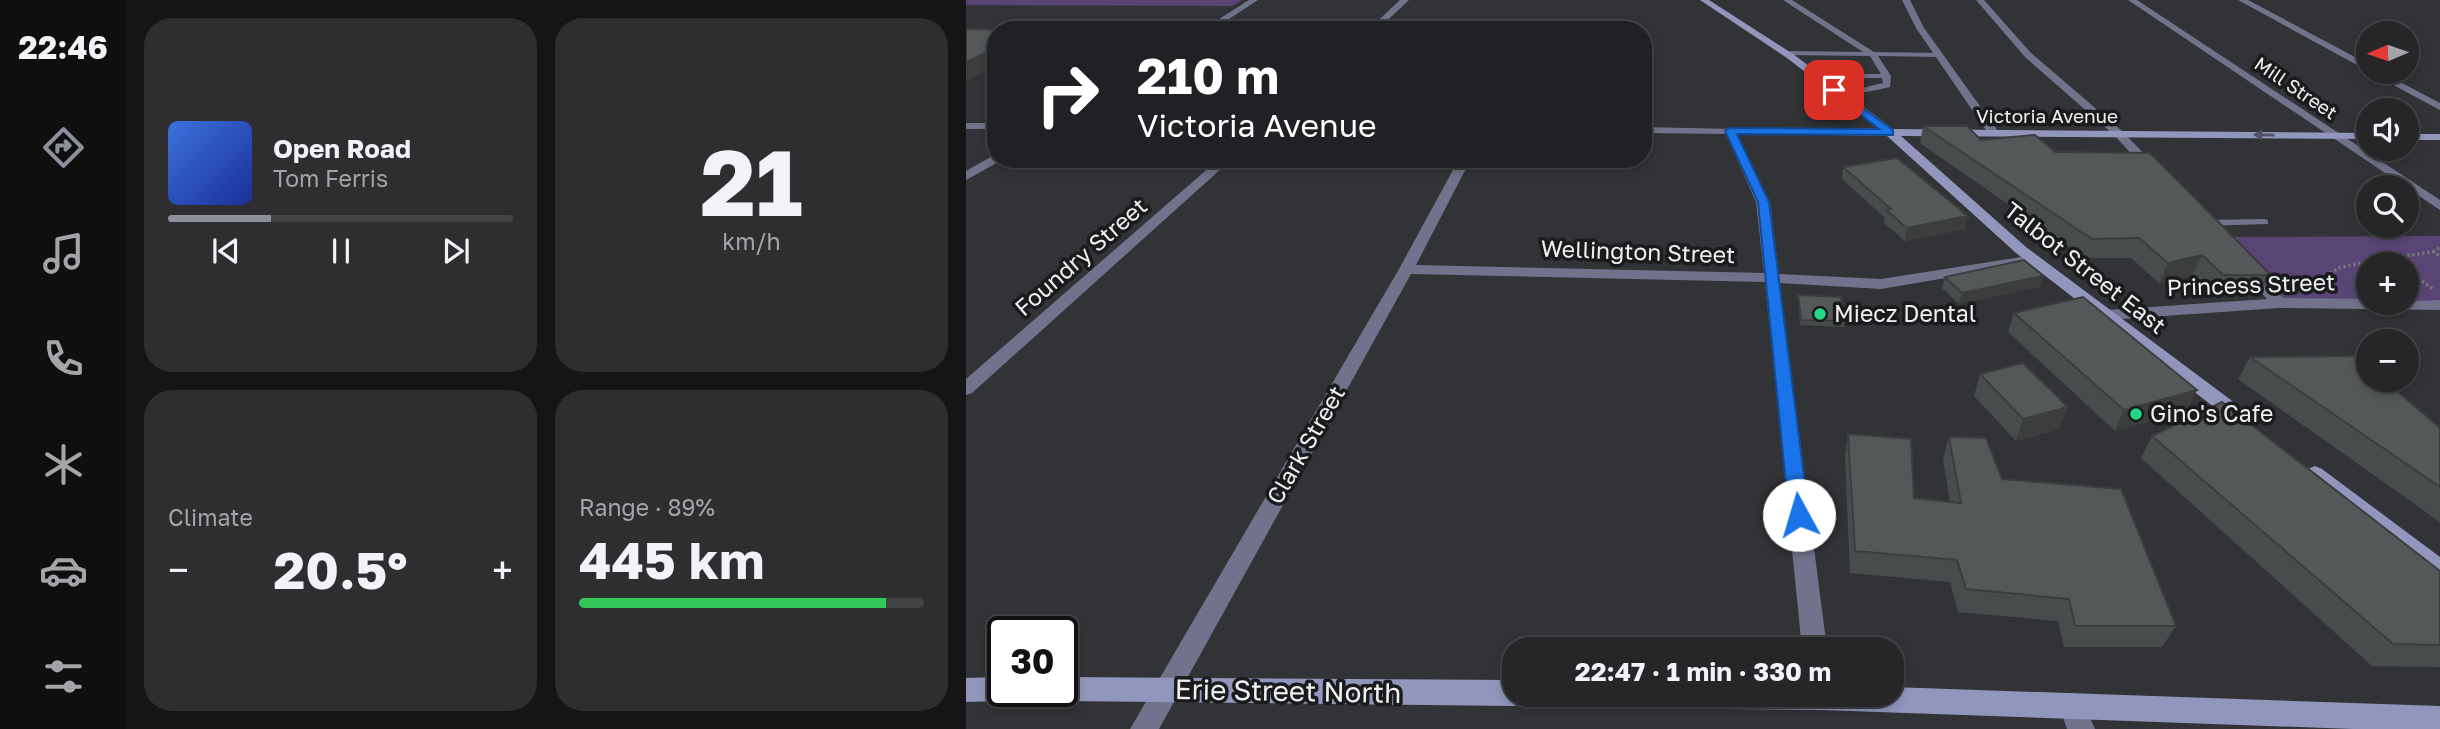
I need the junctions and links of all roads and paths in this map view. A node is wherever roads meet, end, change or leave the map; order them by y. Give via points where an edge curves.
1 (1254, 0) edge
2 (1405, 0) edge
3 (1704, 0) edge
4 (1787, 0) edge
5 (1906, 0) edge
6 (1980, 0) edge
7 (2132, 0) edge
8 (2242, 0) edge
9 (1220, 21) edge
10 (1382, 21) edge
11 (1869, 52) junction
12 (1785, 53) junction
13 (1939, 55) junction
14 (2356, 62) edge
15 (1816, 76) junction
16 (1887, 76) junction
17 (2397, 84) edge
18 (1834, 90) junction
19 (2440, 107) edge
20 (966, 125) edge
21 (987, 126) edge
22 (1652, 130) edge
23 (1730, 131) junction
24 (1890, 132) junction
25 (2118, 133) junction
26 (1994, 134) junction
27 (2332, 135) junction
28 (2356, 136) edge
29 (2419, 137) edge
30 (2440, 137) edge
31 (987, 163) edge
32 (1216, 168) edge
33 (1460, 168) edge
34 (2158, 175) edge
35 (966, 176) edge
36 (2436, 201) edge
37 (2198, 218) joint
38 (2264, 222) dead end
39 (2216, 237) edge
40 (2440, 247) edge
41 (2433, 252) junction
42 (2419, 254) edge
43 (2234, 256) edge
44 (2440, 256) edge
45 (2034, 259) junction
46 (2356, 264) edge
47 (1406, 269) junction
48 (1772, 278) junction
49 (2419, 279) edge
50 (2440, 294) edge
51 (2280, 303) junction
52 (2440, 305) edge
53 (2107, 315) junction
54 (966, 388) edge
55 (2251, 425) edge
56 (2296, 459) edge
57 (2440, 570) edge
58 (1814, 637) edge
59 (987, 689) edge
60 (1078, 689) edge
61 (1167, 689) junction
62 (966, 690) edge
63 (1502, 693) edge
64 (1904, 703) edge
65 (2077, 717) edge
66 (2440, 719) edge
67 (1144, 729) edge

1 - 9 street
2 - 10 street
3 - 12 main road, Talbot Street East
4 - 11 street
5 - 13 street
6 - 25 street via 2028,55
7 - 27 street, Mill Street
8 - 14 street
11 - 12 lane
11 - 13 lane
11 - 16 lane
12 - 15 main road, Talbot Street East
13 - 26 street
15 - 16 lane
15 - 18 main road, Talbot Street East
16 - 18 lane via 1887,85 1878,89
17 - 19 street
18 - 24 main road, Talbot Street East
20 - 21 street
22 - 23 street, Victoria Avenue
23 - 24 main road, Victoria Avenue
23 - 48 street via 1763,202
24 - 26 main road, Victoria Avenue
24 - 45 main road, Talbot Street East
25 - 26 main road, Victoria Avenue
27 -> 25 main road, Victoria Avenue
25 - 34 street
27 - 28 main road, Victoria Avenue
27 - 36 street, Mill Street
29 - 30 main road
31 - 35 street
32 - 54 street, Foundry Street
33 - 47 street, Clark Street
37 - 38 lane
37 - 39 street
40 - 41 path
41 - 42 path
41 - 44 path
43 - 51 street
45 - 48 street, Wellington Street via 1881,284
45 - 53 main road, Talbot Street East
46 - 51 path via 2339,268
47 - 48 street, Wellington Street
47 - 61 street, Clark Street
48 - 58 street
49 - 50 path
51 - 52 street, Princess Street
51 - 53 street, Princess Street
53 - 55 main road, Talbot Street East
56 - 57 main road
59 - 62 main road
60 - 61 main road, Erie Street North
61 - 63 main road, Erie Street North
61 - 67 street, Clark Street
64 - 65 main road
65 - 66 main road

